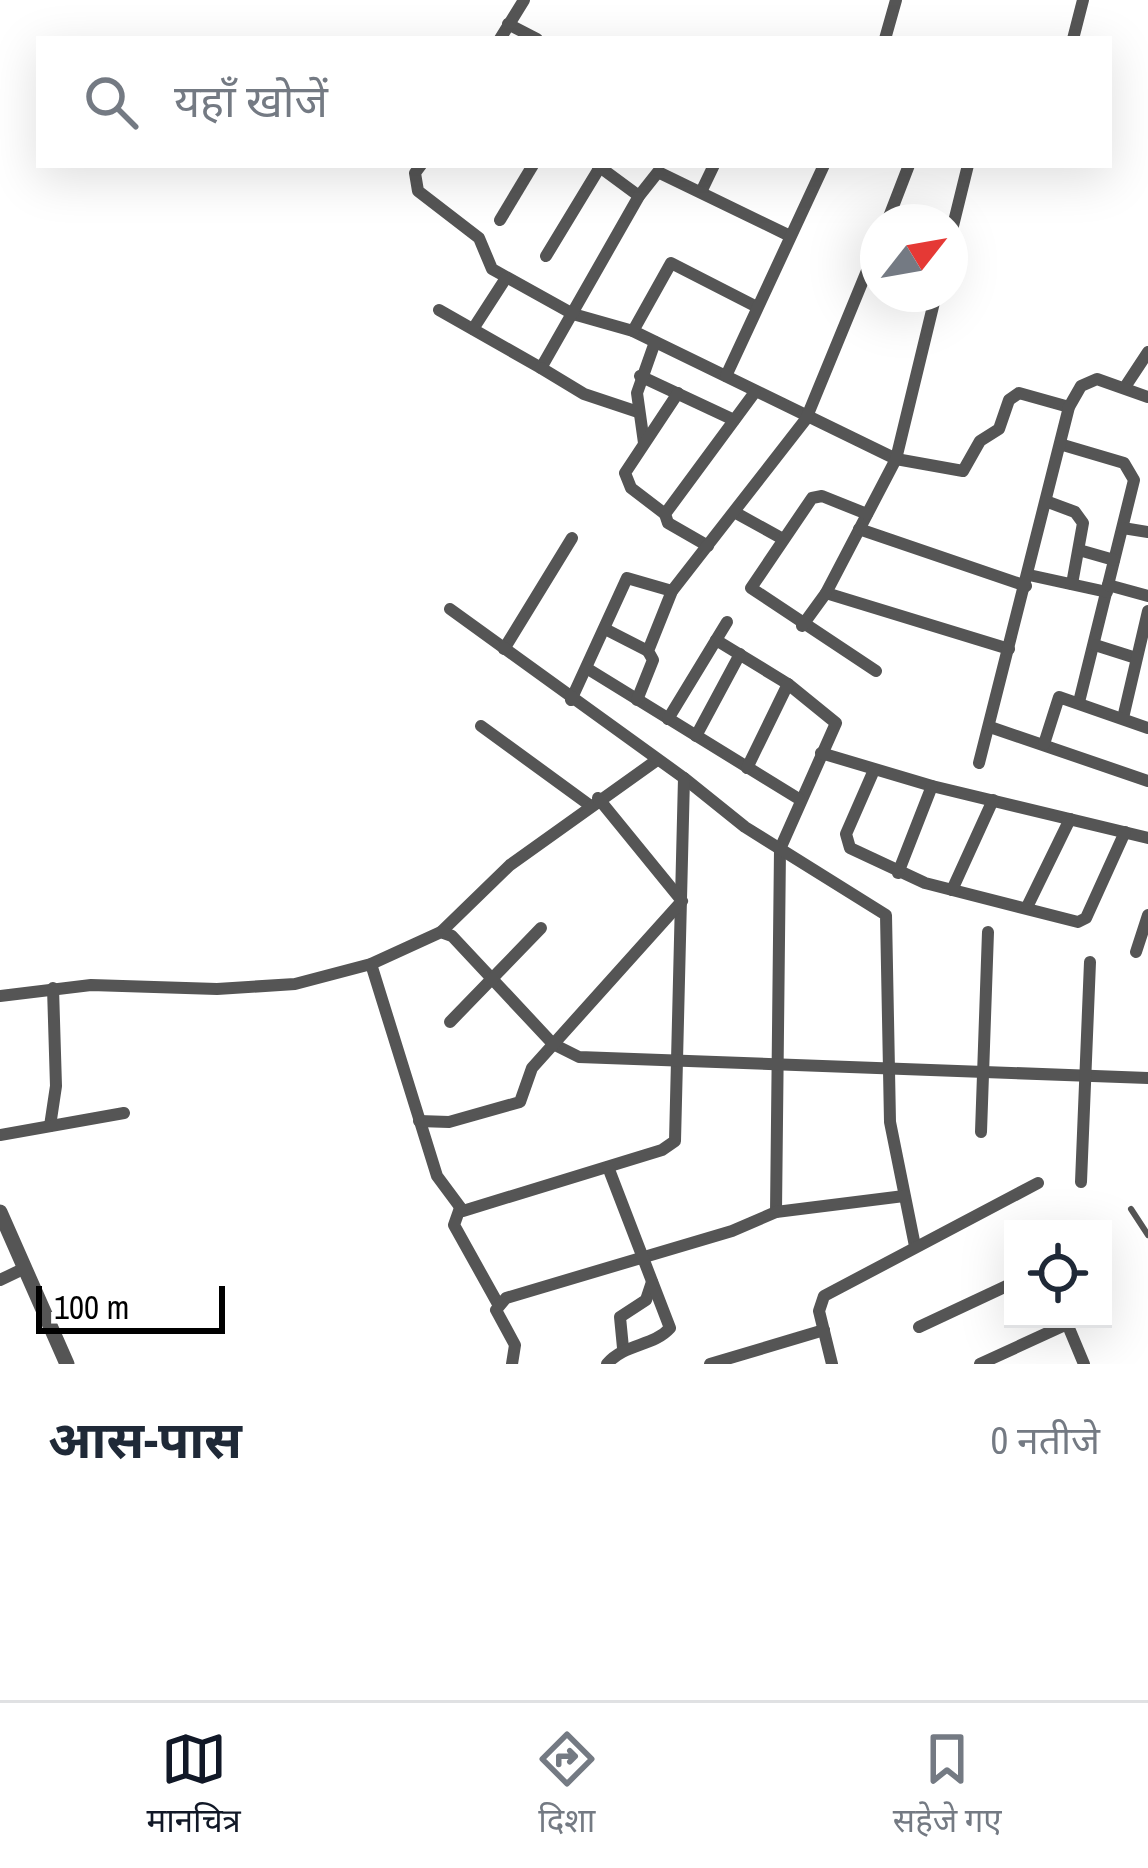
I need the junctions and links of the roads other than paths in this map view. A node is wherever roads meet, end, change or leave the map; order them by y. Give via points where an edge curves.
1 (524, 0) edge
2 (896, 0) edge
3 (1083, 0) edge
4 (508, 24) junction
5 (502, 36) edge
6 (531, 36) edge
7 (886, 36) edge
8 (1073, 36) edge
9 (419, 168) edge
10 (531, 168) edge
11 (597, 168) edge
12 (601, 168) edge
13 (713, 168) edge
14 (822, 168) edge
15 (907, 168) edge
16 (967, 168) edge
17 (702, 190) junction
18 (639, 196) junction
19 (893, 204) edge
20 (958, 204) edge
21 (500, 220) dead end
22 (788, 235) junction
23 (546, 256) dead end
24 (506, 278) junction
25 (860, 288) edge
26 (755, 306) junction
27 (439, 310) dead end
28 (932, 312) edge
29 (573, 314) junction
30 (472, 329) junction
31 (633, 331) junction
32 (655, 342) junction
33 (1148, 352) edge
34 (542, 368) junction
35 (640, 376) junction
36 (726, 376) junction
37 (1125, 387) junction
38 (755, 392) junction
39 (678, 393) junction
40 (1148, 397) edge
41 (1070, 406) junction
42 (638, 412) junction
43 (806, 419) junction
44 (734, 420) junction
45 (644, 443) junction
46 (1063, 445) junction
47 (896, 459) junction
48 (1048, 502) junction
49 (736, 513) junction
50 (664, 514) junction
51 (867, 514) junction
52 (1123, 528) junction
53 (859, 529) junction
54 (1148, 532) edge
55 (572, 538) dead end
56 (783, 539) junction
57 (708, 546) junction
58 (1079, 550) junction
59 (1114, 560) junction
60 (1028, 580) junction
61 (1072, 584) junction
62 (1107, 589) junction
63 (672, 590) junction
64 (826, 592) junction
65 (1148, 596) edge
66 (450, 608) dead end
67 (1148, 611) edge
68 (727, 622) dead end
69 (802, 626) junction
70 (604, 629) junction
71 (716, 640) junction
72 (1095, 645) junction
73 (504, 649) junction
74 (1009, 649) junction
75 (648, 652) junction
76 (740, 655) junction
77 (1139, 667) edge
78 (588, 670) junction
79 (876, 671) dead end
80 (788, 684) junction
81 (571, 700) junction
82 (638, 700) junction
83 (1079, 702) junction
84 (1123, 718) junction
85 (668, 719) junction
86 (482, 726) dead end
87 (990, 727) junction
88 (1148, 728) edge
89 (696, 736) junction
90 (1044, 744) junction
91 (821, 753) junction
92 (657, 760) junction
93 (979, 763) dead end
94 (747, 768) junction
95 (874, 770) junction
96 (684, 778) junction
97 (1148, 781) edge
98 (932, 786) junction
99 (799, 800) junction
100 (993, 800) junction
101 (593, 801) junction
102 (1070, 819) junction
103 (1125, 832) junction
104 (1148, 838) edge
105 (780, 849) junction
106 (898, 873) junction
107 (952, 890) junction
108 (682, 901) junction
109 (1027, 907) junction
110 (1148, 915) edge
111 (541, 928) dead end
112 (441, 932) junction
113 (988, 932) dead end
114 (1136, 952) dead end
115 (1090, 962) dead end
116 (371, 964) junction
117 (491, 978) junction
118 (52, 988) junction
119 (0, 996) edge
120 (450, 1022) dead end
121 (553, 1044) junction
122 (674, 1058) junction
123 (777, 1064) junction
124 (891, 1069) junction
125 (983, 1071) junction
126 (1085, 1073) junction
127 (1148, 1078) edge
128 (124, 1113) dead end
129 (419, 1121) junction
130 (50, 1126) junction
131 (981, 1132) dead end
132 (0, 1135) edge
133 (608, 1167) junction
134 (1081, 1182) dead end
135 (1038, 1184) dead end
136 (904, 1196) junction
137 (460, 1208) junction
138 (1131, 1209) dead end
139 (0, 1212) edge
140 (776, 1212) junction
141 (1148, 1235) edge
142 (915, 1246) junction
143 (644, 1256) junction
144 (23, 1268) junction
145 (653, 1279) junction
146 (0, 1280) edge
147 (1004, 1287) edge
148 (498, 1304) junction
149 (919, 1327) dead end
150 (1054, 1328) edge
151 (1069, 1328) edge
152 (824, 1330) junction
153 (623, 1348) junction
154 (758, 1357) edge
155 (68, 1364) edge
156 (512, 1364) edge
157 (607, 1364) edge
158 (710, 1364) edge
159 (832, 1364) edge
160 (980, 1364) edge
161 (1084, 1364) edge

1 - 4 street
2 - 7 street
3 - 8 street
4 - 5 street
4 - 6 street
9 - 24 street via 418,191 478,238 488,266
10 - 21 street
11 - 23 street
12 - 18 street
13 - 17 street
14 - 22 street
15 - 19 street
16 - 20 street
17 - 18 street via 658,172
17 - 22 street
18 - 29 street
22 - 26 street
24 - 29 street
24 - 30 street
25 - 43 street
26 - 31 street via 670,263
26 - 36 street
27 - 30 street
28 - 47 street
29 - 31 street
29 - 34 street
30 - 34 street
31 - 32 street
32 - 35 street
32 - 36 street
33 - 37 street
34 - 42 street via 584,394
35 - 39 street
35 - 42 street
36 - 38 street
37 - 40 street
37 - 41 street via 1088,381
38 - 43 street
38 - 44 street
39 - 44 street
39 - 45 street
41 - 46 street
41 - 47 street via 1019,393 963,471
42 - 45 street
43 - 47 street
43 - 49 street
44 - 50 street
45 - 50 street via 625,479
46 - 48 street
46 - 52 street via 1130,466
47 - 51 street
48 - 58 street via 1080,518
48 - 60 street
49 - 56 street
49 - 57 street
50 - 57 street
51 - 53 street
51 - 56 street via 816,496
52 - 54 street
52 - 59 street
53 - 60 street
53 - 64 street
55 - 73 street
56 - 69 street via 751,588
57 - 63 street
58 - 59 street
58 - 61 street
59 - 62 street
60 - 61 street
60 - 74 street
61 - 62 street
62 - 65 street
62 - 72 street
63 - 70 street via 627,578
63 - 75 street
64 - 69 street
64 - 74 street
66 - 73 street
67 - 77 street
68 - 71 street
69 - 79 street
70 - 75 street
70 - 78 street
71 - 76 street
71 - 85 street
72 - 77 street
72 - 83 street
73 - 81 street
74 - 87 street
75 - 82 street via 653,660
76 - 80 street
76 - 89 street
77 - 84 street
78 - 81 street
78 - 82 street
80 - 91 street via 834,719
80 - 94 street
81 - 92 street
82 - 85 street
83 - 84 street
83 - 90 street via 1055,699
84 - 88 street
85 - 89 street
86 - 101 street
87 - 90 street
87 - 93 street
89 - 94 street
90 - 97 street
91 - 95 street
91 - 99 street
92 - 96 street
92 - 101 street
94 - 99 street
95 - 98 street
95 - 106 street via 844,839
96 - 105 street
96 - 108 street
98 - 100 street
98 - 106 street
99 - 105 street
100 - 102 street
100 - 107 street
101 - 108 street
101 - 112 street via 486,885
102 - 103 street
102 - 109 street
103 - 104 street
103 - 109 street via 1082,921
105 - 123 street
105 - 124 street via 886,915
106 - 107 street
107 - 109 street
108 - 121 street
108 - 122 street
110 - 114 street
111 - 117 street
112 - 116 street
112 - 117 street
113 - 125 street
115 - 126 street
116 - 118 street via 261,988
116 - 129 street
117 - 120 street
117 - 121 street
118 - 119 street
118 - 130 street
121 - 122 street via 579,1057
121 - 129 street via 526,1076 516,1104 449,1122
122 - 123 street
122 - 133 street via 675,1141
123 - 124 street
123 - 140 street
124 - 125 street
124 - 136 street via 890,1122
125 - 126 street
125 - 131 street
126 - 127 street
126 - 134 street
128 - 130 street
129 - 137 street via 437,1176
130 - 132 street
133 - 137 street
133 - 143 street
135 - 142 street
136 - 140 street
136 - 142 street
137 - 148 street via 454,1225
138 - 141 lane
139 - 144 street
140 - 143 street
142 - 152 street via 824,1296
143 - 145 street
143 - 148 street
144 - 146 street
144 - 155 street
145 - 153 street via 646,1300 620,1317
145 - 153 street via 670,1328
147 - 149 street
148 - 156 street via 514,1346
150 - 160 street
151 - 161 street
152 - 154 street
152 - 159 street
153 - 157 street
154 - 158 street

